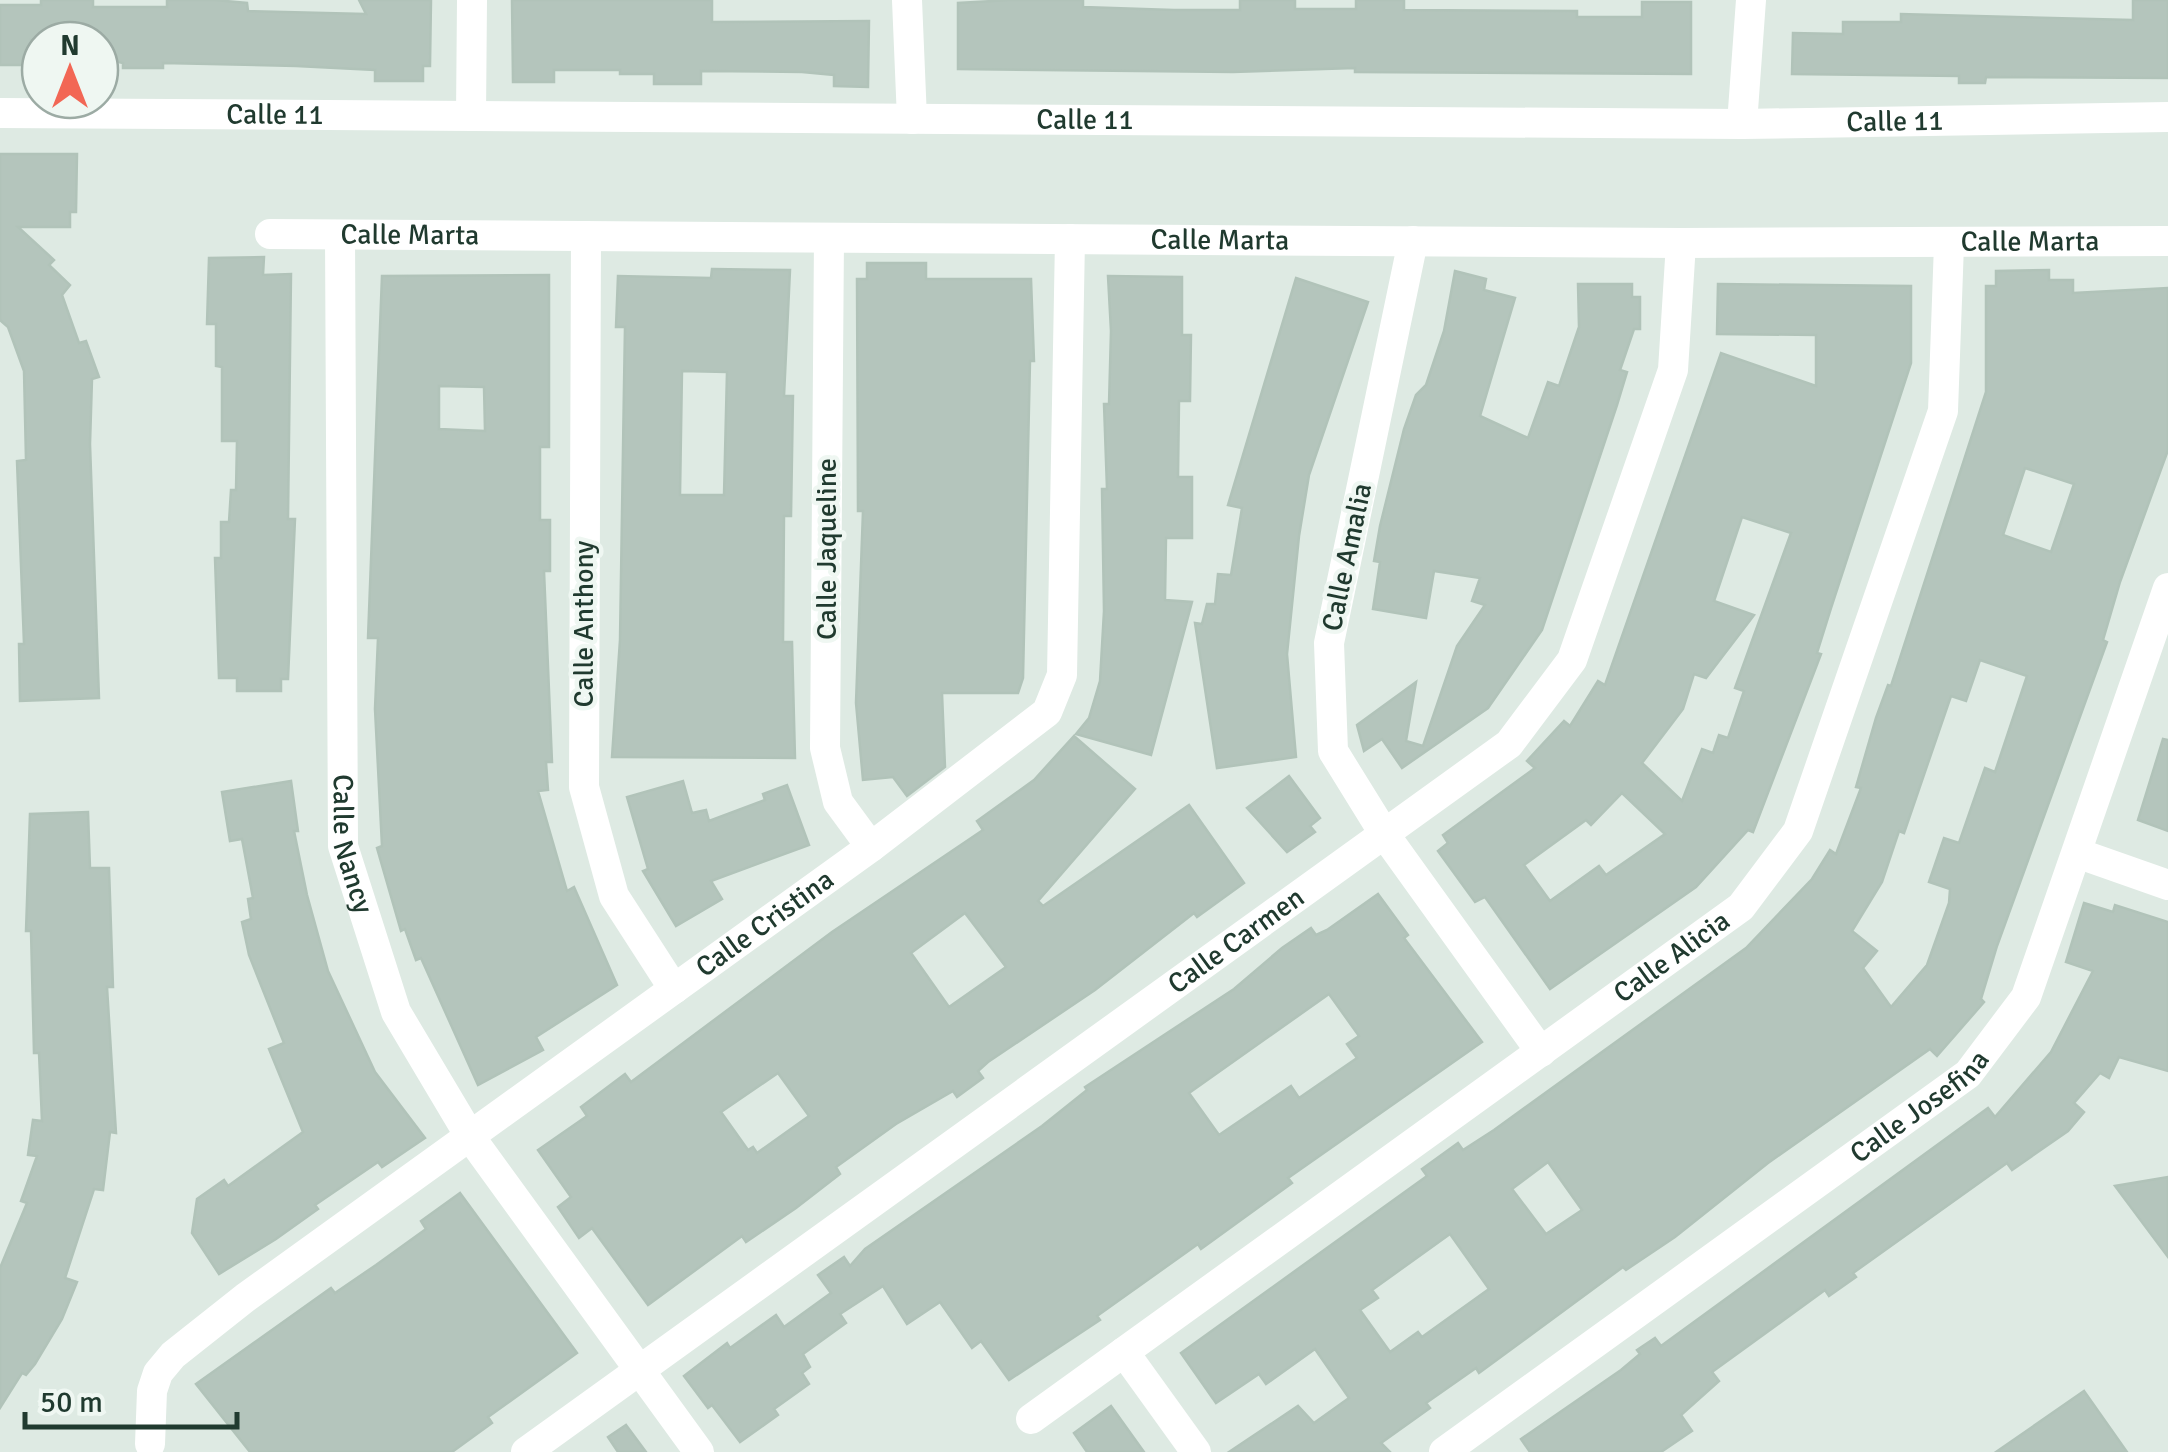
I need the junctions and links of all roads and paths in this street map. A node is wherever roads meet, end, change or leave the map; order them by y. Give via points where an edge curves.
1 (472, 0) edge
2 (907, 0) edge
3 (1751, 0) edge
4 (0, 113) edge
5 (471, 116) junction
6 (2168, 117) edge
7 (912, 119) junction
8 (1742, 124) junction
9 (270, 234) dead end
10 (340, 235) junction
11 (586, 236) junction
12 (829, 238) junction
13 (1070, 239) junction
14 (1413, 241) junction
15 (2168, 241) edge
16 (1680, 243) junction
17 (1949, 244) junction
18 (2168, 588) edge
19 (1385, 835) junction
20 (872, 847) junction
21 (2077, 853) junction
22 (2168, 885) edge
23 (674, 989) junction
24 (1541, 1052) junction
25 (471, 1138) junction
26 (1124, 1352) junction
27 (640, 1371) junction
28 (1031, 1419) dead end
29 (150, 1444) dead end
30 (526, 1452) edge
31 (699, 1452) edge
32 (1196, 1452) edge
33 (1444, 1452) edge

1 - 5 street
2 - 7 street
3 - 8 street
4 - 5 street, Calle 11
5 - 7 street, Calle 11
6 - 8 street, Calle 11
7 - 8 street, Calle 11
9 - 10 street, Calle Marta
10 - 11 street, Calle Marta
10 - 25 street, Calle Nancy via 343,846 396,1012
11 - 12 street, Calle Marta
11 - 23 street, Calle Anthony via 584,787 614,896
12 - 13 street, Calle Marta
12 - 20 street, Calle Jaqueline via 825,748 838,802
13 - 14 street, Calle Marta
13 - 20 street, Calle Cristina via 1062,675 1047,712
14 - 16 street, Calle Marta
14 - 19 street, Calle Amalia via 1329,642 1333,752
15 - 17 street, Calle Marta
16 - 17 street, Calle Marta
16 - 19 street, Calle Carmen via 1673,370 1572,660 1510,744
17 - 24 street, Calle Alicia via 1943,411 1798,831 1741,907
18 - 21 street, Calle Josefina
19 - 24 street, Calle Amalia
19 - 27 street, Calle Carmen
20 - 23 street, Calle Cristina
21 - 22 street
21 - 33 street, Calle Josefina via 2026,997 1968,1074
23 - 25 street, Calle Cristina
24 - 26 street, Calle Alicia
25 - 27 street, Calle Nancy
25 - 29 street, Calle Cristina via 173,1355 152,1392
26 - 28 street, Calle Alicia
26 - 32 street
27 - 30 street, Calle Carmen
27 - 31 street, Calle Nancy

